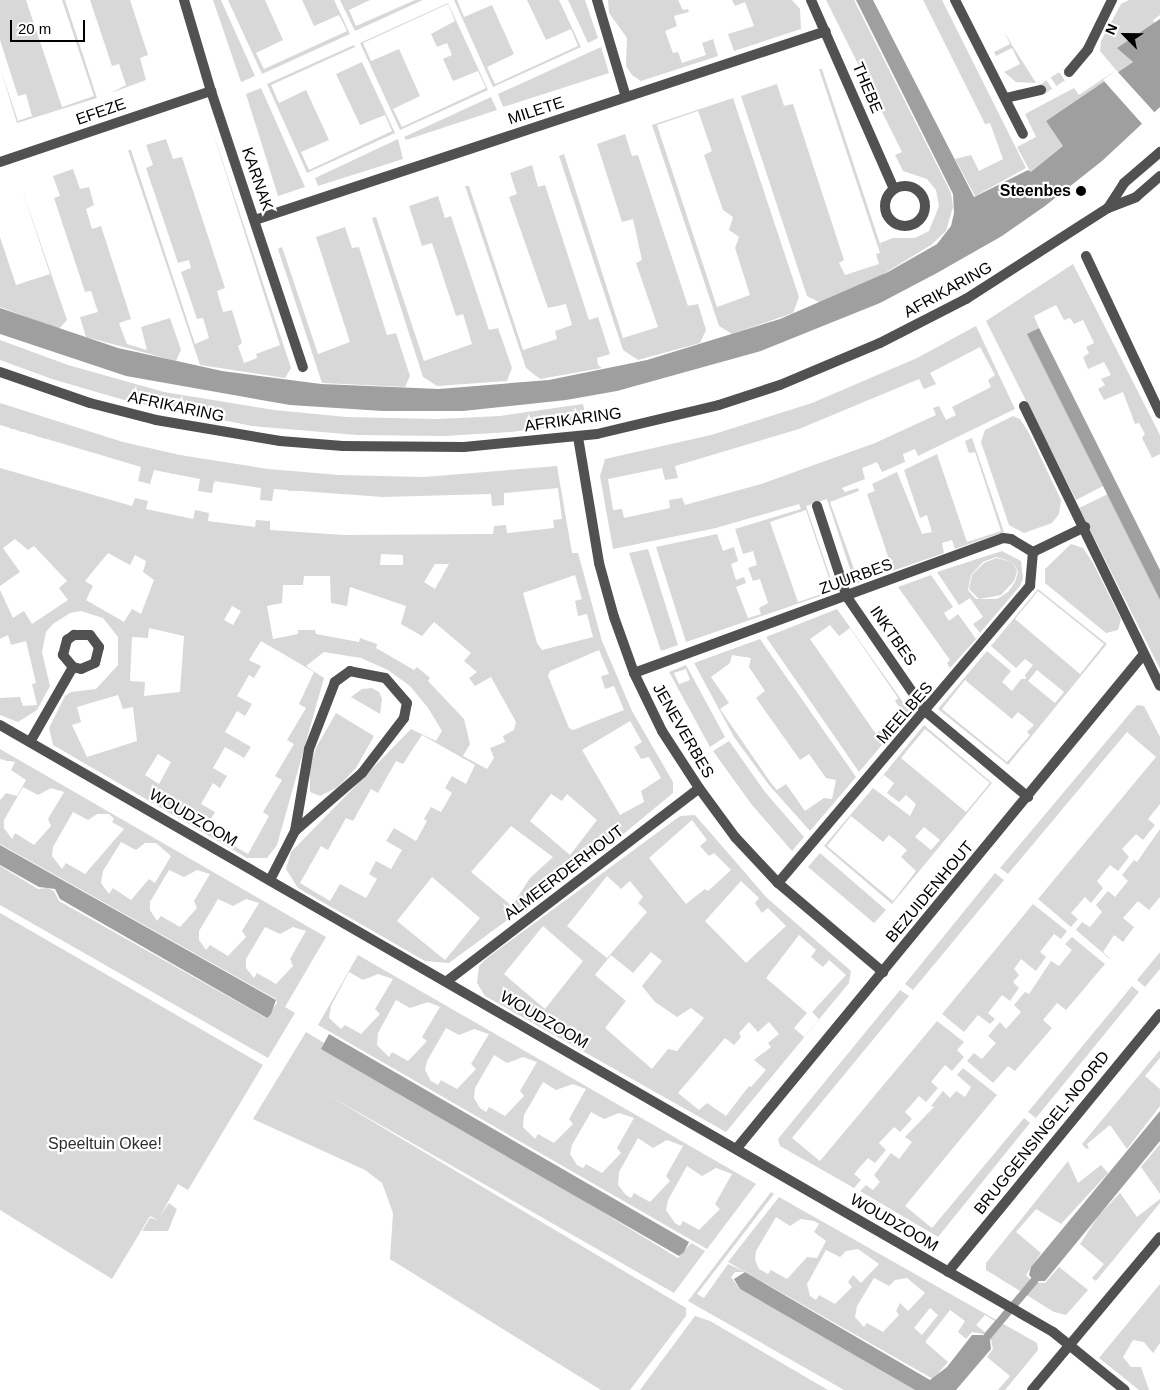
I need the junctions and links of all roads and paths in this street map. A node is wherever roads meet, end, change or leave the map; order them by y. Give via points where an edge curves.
1 (184, 0) edge
2 (597, 0) edge
3 (811, 0) edge
4 (955, 0) edge
5 (1112, 0) edge
6 (826, 31) junction
7 (1069, 72) tunnel mouth
8 (1040, 90) tunnel mouth
9 (211, 91) junction
10 (626, 97) junction
11 (1006, 98) junction
12 (1023, 134) dead end
13 (1160, 152) edge
14 (0, 162) edge
15 (1160, 176) edge
16 (894, 189) junction
17 (1108, 208) junction
18 (255, 220) junction
19 (1086, 256) dead end
20 (303, 366) dead end
21 (0, 372) edge
22 (1024, 406) dead end
23 (1160, 413) edge
24 (578, 436) junction
25 (816, 506) dead end
26 (1085, 527) junction
27 (1033, 552) junction
28 (847, 597) junction
29 (1144, 654) junction
30 (73, 667) dead end
31 (634, 672) junction
32 (1160, 686) edge
33 (926, 712) junction
34 (0, 725) edge
35 (30, 742) junction
36 (698, 788) junction
37 (1028, 797) junction
38 (295, 830) junction
39 (270, 880) junction
40 (778, 884) junction
41 (884, 972) junction
42 (446, 981) junction
43 (1160, 1014) edge
44 (737, 1148) junction
45 (1160, 1237) edge
46 (948, 1272) junction
47 (1071, 1344) junction
48 (1032, 1390) edge
49 (1124, 1390) edge

1 - 9 street, KARNAK
2 - 10 street
3 - 6 street, THEBE
4 - 11 street
5 - 7 street via 1088,49
6 - 10 street, MILETE
6 - 16 street, THEBE
8 - 11 street
9 - 14 street, EFEZE
9 - 18 street, KARNAK
10 - 18 street, MILETE
11 - 12 street
13 - 17 street, AFRIKARING via 1124,183
15 - 17 street, AFRIKARING via 1136,197
16 - 16 street via 886,199 888,217 903,227 917,223 926,205 920,192 908,186
17 - 24 street, AFRIKARING via 966,299 843,360 718,405
18 - 20 street, KARNAK
19 - 23 street
21 - 24 street, AFRIKARING via 90,403 156,420 280,441 403,448 464,447
22 - 26 street
24 - 31 street, JENEVERBES via 599,563
25 - 28 street, INKTBES
26 - 27 street
26 - 29 street
27 - 28 street, ZUURBES via 1003,538
27 - 33 street, MEELBES via 1030,586
28 - 31 street, ZUURBES
28 - 33 street, INKTBES
29 - 32 street
29 - 37 street, BEZUIDENHOUT
30 - 35 street
31 - 36 street, JENEVERBES via 662,731
33 - 37 street, INKTBES
33 - 40 street, MEELBES
34 - 35 street, WOUDZOOM
35 - 39 street, WOUDZOOM
36 - 40 street, JENEVERBES
36 - 42 street, ALMEERDERHOUT
37 - 41 street, BEZUIDENHOUT
38 - 38 street via 309,749 335,682 350,671 385,678 407,703 404,718 362,774
38 - 39 street
39 - 42 street, WOUDZOOM
40 - 41 street, JENEVERBES
41 - 44 street, BEZUIDENHOUT
42 - 44 street, WOUDZOOM
43 - 46 street, BRUGGENSINGEL-NOORD
44 - 46 street, WOUDZOOM
45 - 47 street
46 - 47 street, WOUDZOOM
47 - 48 street
47 - 49 street, WOUDZOOM

